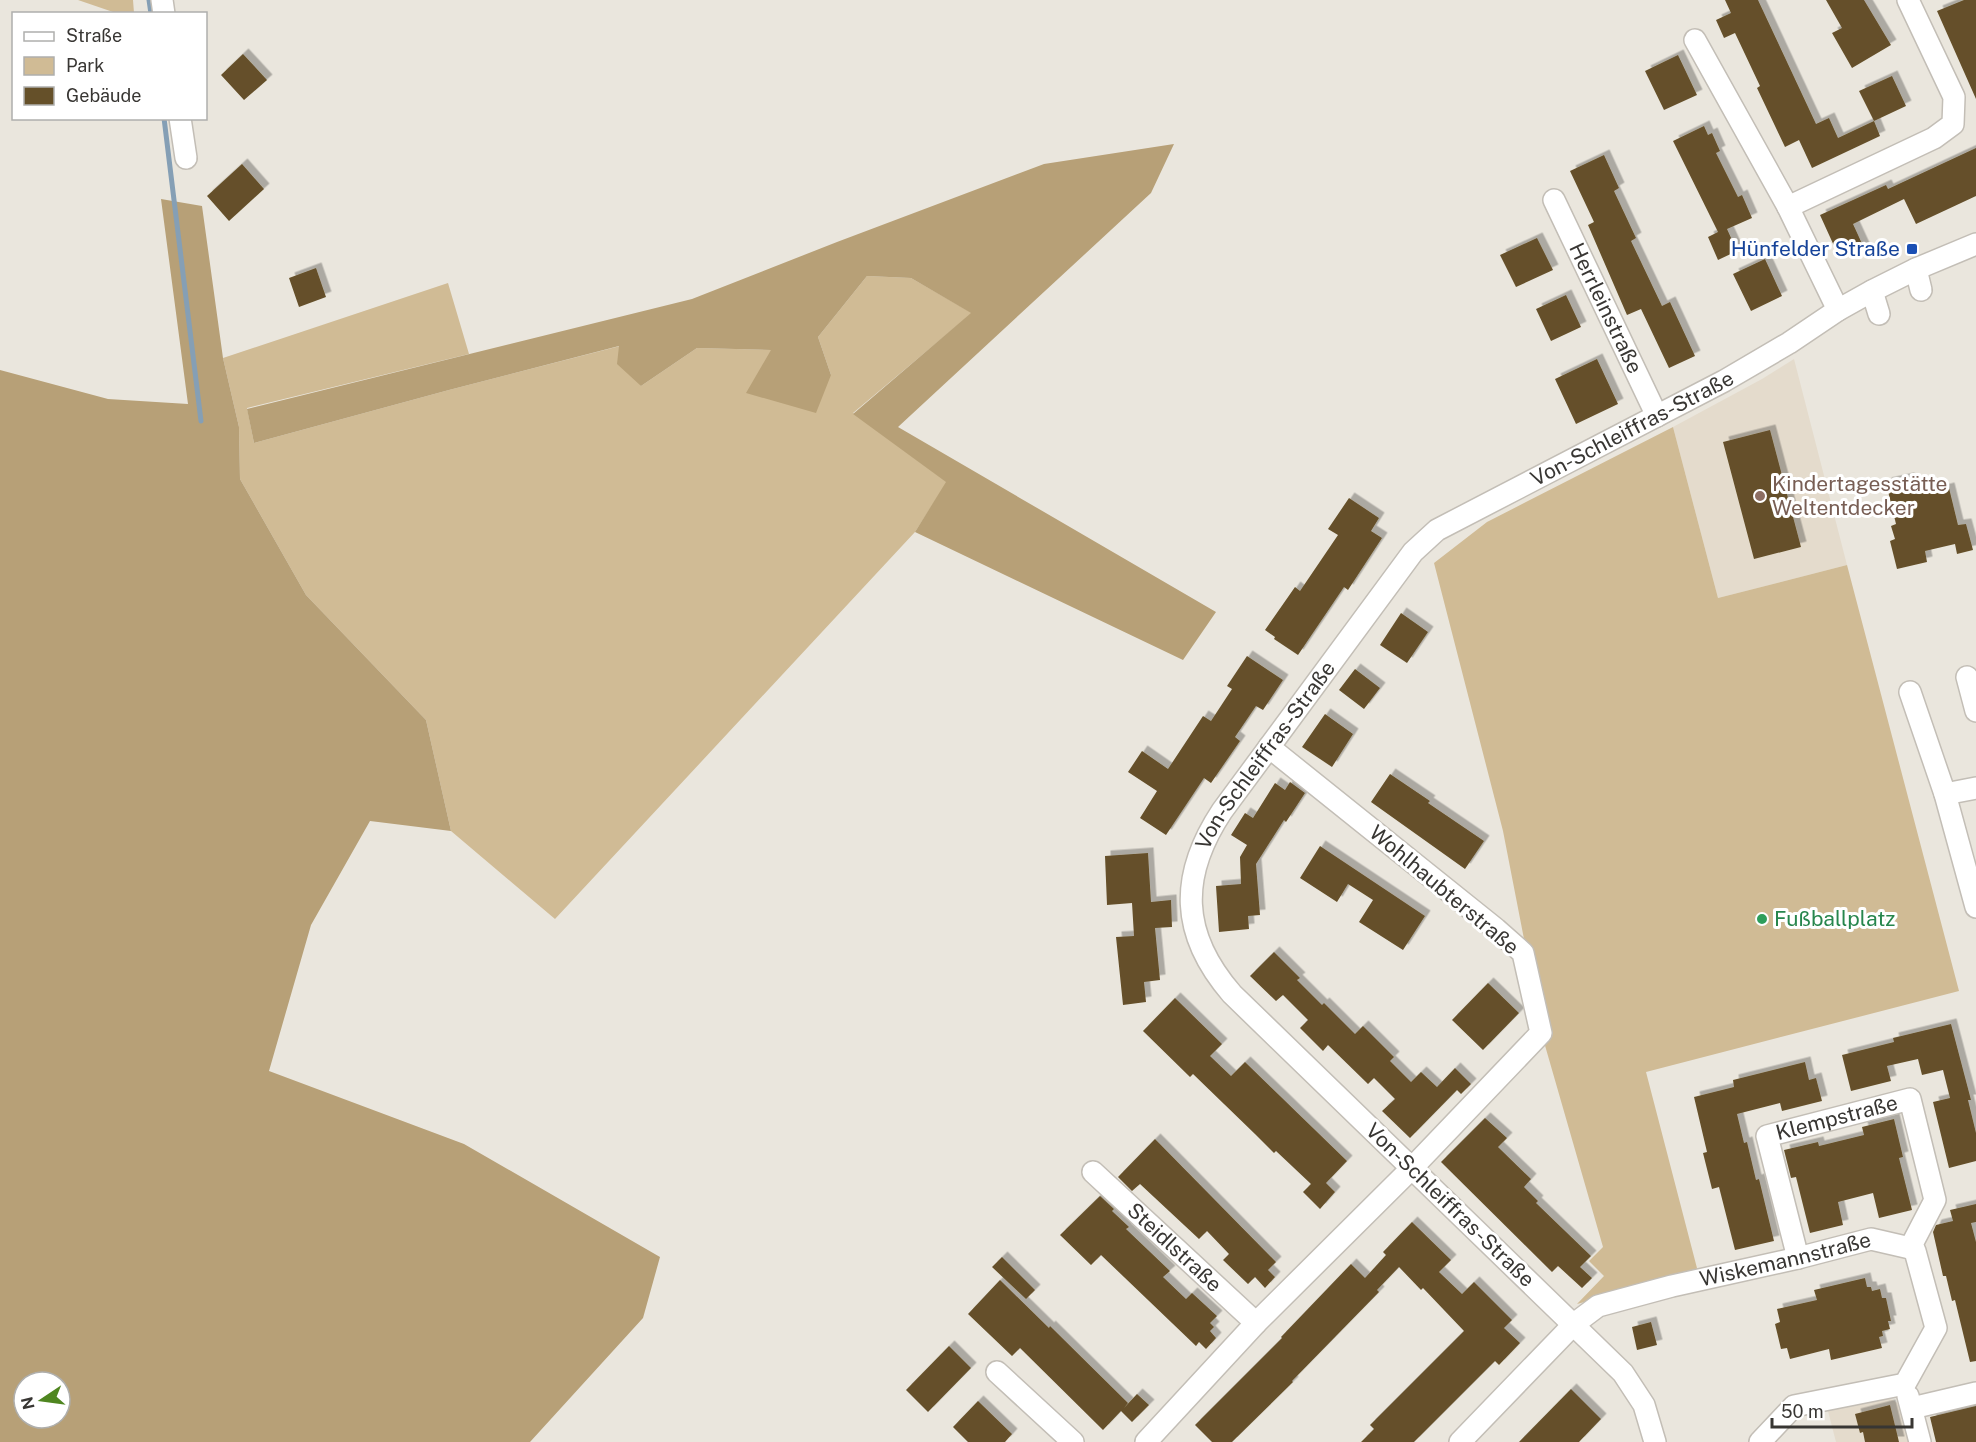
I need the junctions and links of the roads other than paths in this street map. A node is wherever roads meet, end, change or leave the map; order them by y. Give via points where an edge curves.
1 (1908, 0) edge
2 (1695, 40) dead end
3 (180, 120) edge
4 (186, 158) dead end
5 (1554, 200) dead end
6 (1788, 207) junction
7 (1976, 244) edge
8 (1916, 269) junction
9 (1921, 290) dead end
10 (1872, 291) junction
11 (1878, 314) dead end
12 (1832, 321) junction
13 (1658, 416) junction
14 (1967, 677) dead end
15 (1910, 692) dead end
16 (1976, 711) edge
17 (1269, 747) junction
18 (1976, 788) edge
19 (1945, 794) junction
20 (1976, 907) edge
21 (1412, 1168) junction
22 (1093, 1172) dead end
23 (1910, 1248) junction
24 (1798, 1257) junction
25 (1256, 1323) junction
26 (1574, 1324) junction
27 (997, 1372) dead end
28 (1905, 1384) junction
29 (1976, 1392) edge
30 (1912, 1408) junction
31 (1074, 1442) edge
32 (1146, 1442) edge
33 (1460, 1442) edge
34 (1655, 1442) edge
35 (1760, 1442) edge
36 (1920, 1442) edge

1 - 6 street via 1954,97 1953,124 1934,138
2 - 6 street
3 - 4 street
5 - 13 street, Herrleinstraße
6 - 12 street
7 - 8 street, Von-Schleiffras-Straße
8 - 9 street
8 - 10 street, Von-Schleiffras-Straße
10 - 11 street
10 - 12 street, Von-Schleiffras-Straße
12 - 13 street, Von-Schleiffras-Straße
13 - 17 street, Von-Schleiffras-Straße via 1451,521 1422,542
14 - 16 street
15 - 19 street
17 - 21 street, Von-Schleiffras-Straße via 1212,826 1197,857 1192,907 1204,956 1232,994
17 - 21 street, Wohlhaubterstraße via 1523,953 1541,1033
18 - 19 street
19 - 20 street
21 - 25 street
21 - 26 street, Von-Schleiffras-Straße
22 - 25 street, Steidlstraße
23 - 24 street, Wiskemannstraße via 1871,1239
23 - 24 street, Klempstraße via 1935,1200 1910,1099 1767,1136
23 - 28 street via 1915,1251 1936,1328
24 - 26 street, Wiskemannstraße via 1598,1306
25 - 32 street
26 - 33 street, Wiskemannstraße
26 - 34 street, Von-Schleiffras-Straße via 1633,1386 1644,1405
27 - 31 street
28 - 30 street
28 - 35 street via 1794,1406
29 - 30 street
30 - 36 street

